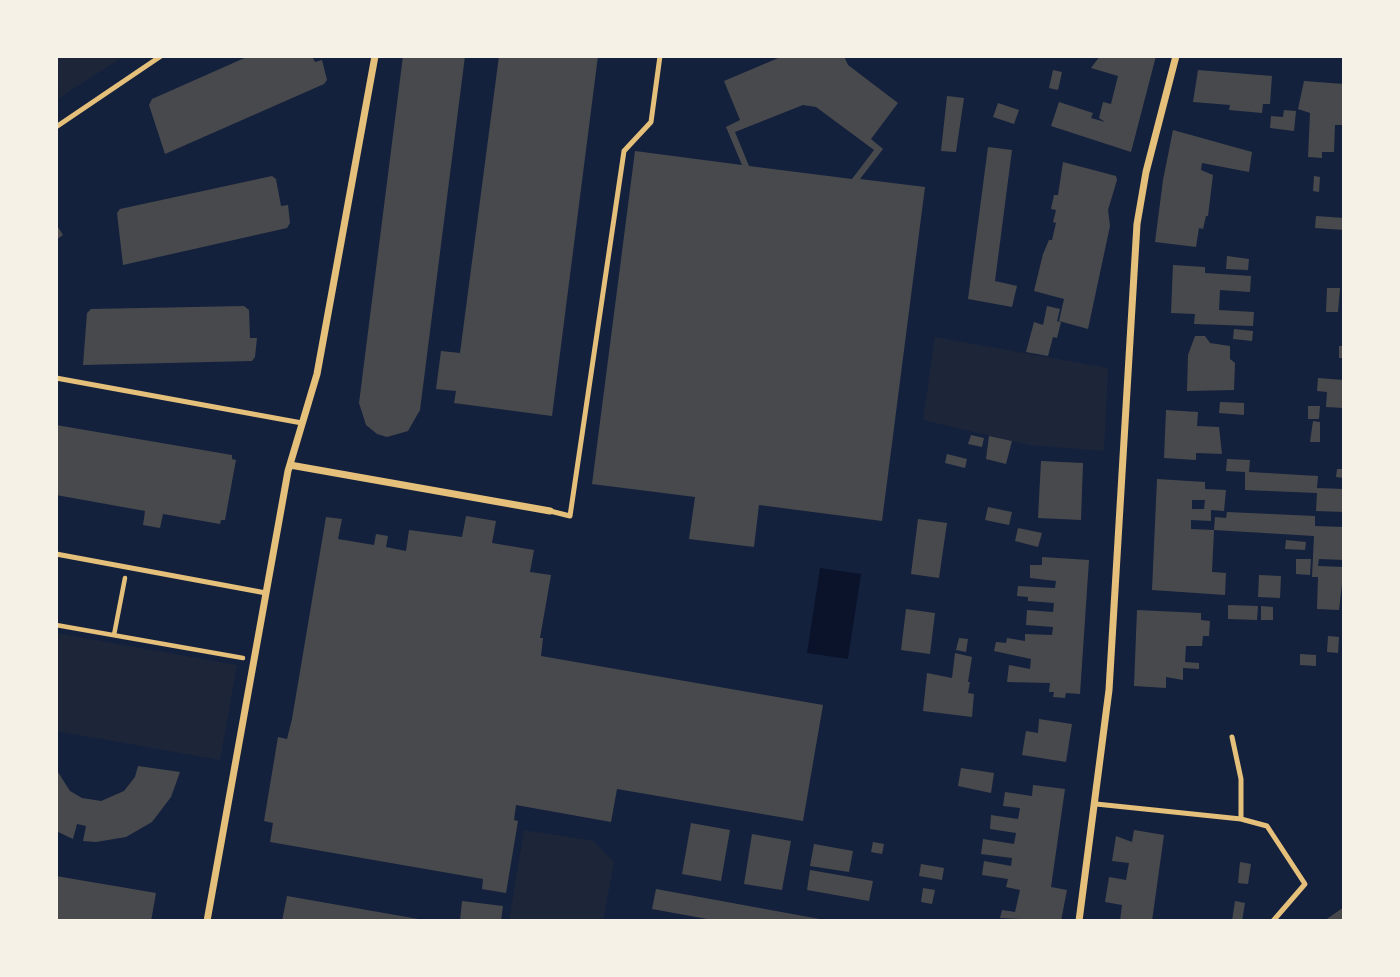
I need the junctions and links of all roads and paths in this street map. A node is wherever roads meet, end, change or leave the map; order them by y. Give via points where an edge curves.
1 (161, 56) edge
2 (375, 56) edge
3 (660, 56) edge
4 (1176, 56) edge
5 (56, 127) edge
6 (56, 378) edge
7 (302, 423) junction
8 (290, 465) junction
9 (550, 511) joint
10 (56, 554) edge
11 (128, 567) junction
12 (266, 593) junction
13 (56, 625) edge
14 (114, 635) junction
15 (254, 660) junction
16 (1232, 737) dead end
17 (1096, 804) junction
18 (1241, 819) junction
19 (207, 921) edge
20 (1079, 921) edge
21 (1272, 921) edge

1 - 5 lane
2 - 7 street via 317,374
3 - 9 lane via 651,122 624,151 570,516
4 - 17 street via 1137,224 1109,690
6 - 7 lane
7 - 8 street
8 - 9 street
8 - 12 street
10 - 11 lane
11 - 12 lane
11 - 14 path
12 - 15 street
13 - 14 path
14 - 15 path
15 - 19 street
16 - 18 lane via 1241,779
17 - 18 lane
17 - 20 street
18 - 21 lane via 1267,826 1305,884

